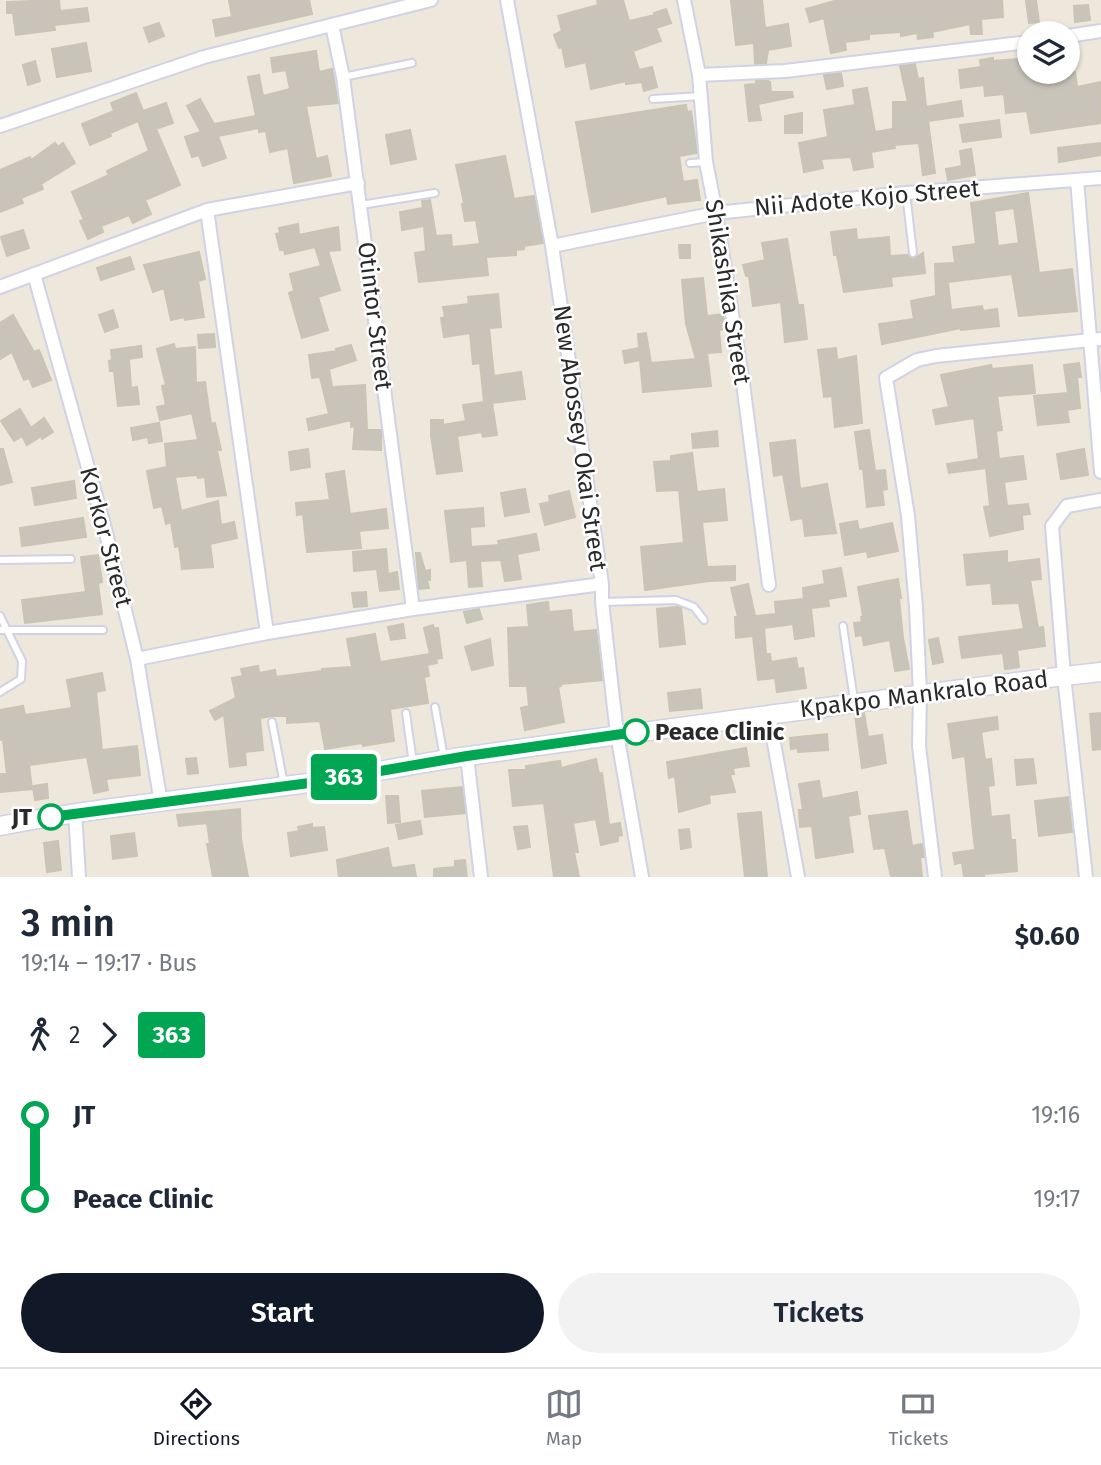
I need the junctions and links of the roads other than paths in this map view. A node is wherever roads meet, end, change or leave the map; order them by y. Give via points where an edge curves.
1 (431, 0) edge
2 (507, 0) edge
3 (684, 0) edge
4 (332, 25) junction
5 (1101, 31) edge
6 (1080, 34) edge
7 (1017, 43) edge
8 (412, 63) dead end
9 (699, 75) junction
10 (343, 77) junction
11 (701, 96) junction
12 (653, 99) dead end
13 (0, 125) edge
14 (706, 162) junction
15 (690, 163) dead end
16 (1101, 178) edge
17 (1077, 180) junction
18 (358, 183) junction
19 (435, 193) dead end
20 (906, 193) junction
21 (361, 205) junction
22 (207, 210) junction
23 (716, 213) junction
24 (552, 246) junction
25 (913, 253) dead end
26 (34, 274) junction
27 (0, 287) edge
28 (1096, 339) edge
29 (1101, 472) edge
30 (1101, 500) edge
31 (71, 559) dead end
32 (0, 560) edge
33 (602, 584) junction
34 (769, 585) dead end
35 (602, 602) junction
36 (413, 609) junction
37 (0, 616) edge
38 (704, 620) dead end
39 (843, 626) dead end
40 (3, 629) edge
41 (103, 630) dead end
42 (267, 633) junction
43 (137, 659) junction
44 (1101, 672) edge
45 (1064, 676) junction
46 (0, 692) edge
47 (920, 693) junction
48 (854, 702) junction
49 (435, 707) dead end
50 (406, 713) dead end
51 (769, 715) junction
52 (272, 722) dead end
53 (617, 734) junction
54 (467, 756) junction
55 (444, 760) junction
56 (413, 765) junction
57 (284, 786) junction
58 (161, 803) junction
59 (75, 812) junction
60 (0, 826) edge
61 (79, 877) edge
62 (481, 877) edge
63 (642, 877) edge
64 (798, 877) edge
65 (934, 877) edge
66 (1086, 877) edge

1 - 4 street
2 - 24 street, New Abossey Okai Street
3 - 9 street, Shikashika Street
4 - 10 street, Otintor Street
4 - 13 street via 204,57
5 - 6 street
7 - 9 street via 785,71
8 - 10 lane
9 - 11 street, Shikashika Street
10 - 18 street, Otintor Street
11 - 12 lane
11 - 14 street, Shikashika Street
14 - 15 lane
14 - 23 street, Shikashika Street
16 - 17 street, Nii Adote Kojo Street
17 - 20 street, Nii Adote Kojo Street
17 - 28 street
18 - 21 street, Otintor Street
18 - 22 street
19 - 21 lane
20 - 23 street, Nii Adote Kojo Street
20 - 25 lane
21 - 36 street, Otintor Street
22 - 26 street
22 - 42 street
23 - 24 street, Nii Adote Kojo Street
23 - 34 street, Shikashika Street
24 - 33 street, New Abossey Okai Street
26 - 27 street
26 - 43 street, Korkor Street
28 - 29 street
28 - 47 street via 936,356 917,360 886,378 908,516
30 - 45 street via 1067,506 1052,526
31 - 32 lane
33 - 35 street, New Abossey Okai Street
33 - 36 street
35 - 38 lane via 677,600 694,607
35 - 53 street, New Abossey Okai Street
36 - 42 street
37 - 40 lane
39 - 48 lane
40 - 41 lane
40 - 46 lane via 22,661 21,679
42 - 43 street
43 - 58 street, Korkor Street
44 - 45 street, Kpakpo Mankralo Road
45 - 47 street, Kpakpo Mankralo Road
45 - 66 street
47 - 48 street, Kpakpo Mankralo Road
47 - 65 street via 919,746
48 - 51 street, Kpakpo Mankralo Road
49 - 55 lane
50 - 56 lane
51 - 53 street, Kpakpo Mankralo Road
51 - 64 street
52 - 57 lane
53 - 54 street, Kpakpo Mankralo Road
53 - 63 street, New Abossey Okai Street
54 - 55 street, Kpakpo Mankralo Road
54 - 62 street
55 - 56 street, Kpakpo Mankralo Road
56 - 57 street, Kpakpo Mankralo Road
57 - 58 street, Kpakpo Mankralo Road
58 - 59 street, Kpakpo Mankralo Road
59 - 60 street, Kpakpo Mankralo Road
59 - 61 street

